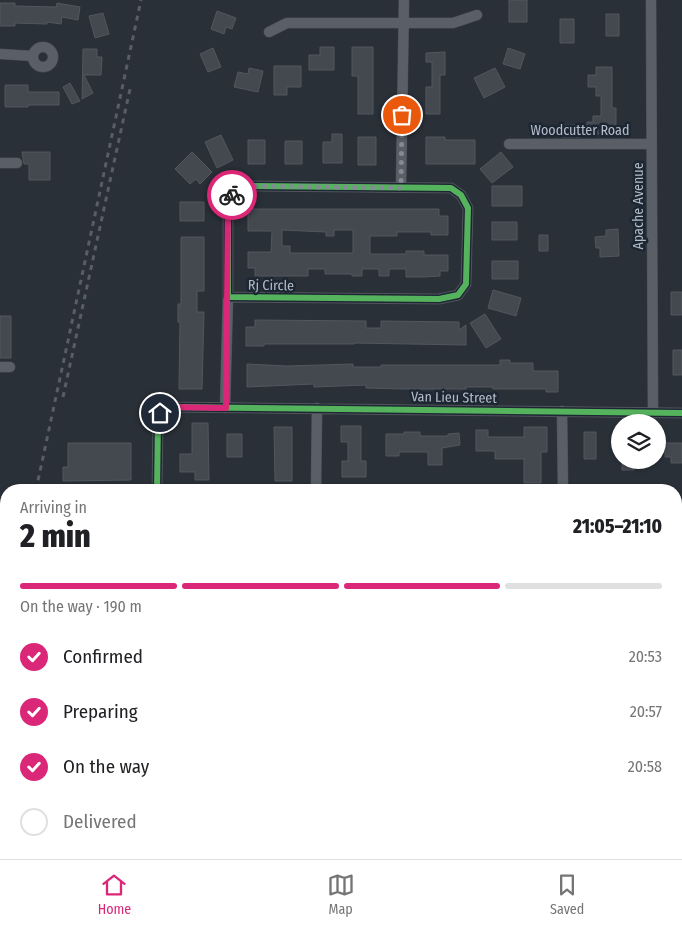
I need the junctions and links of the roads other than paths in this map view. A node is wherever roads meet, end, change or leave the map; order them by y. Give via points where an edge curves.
1 (404, 0) edge
2 (651, 0) edge
3 (477, 16) dead end
4 (404, 24) junction
5 (269, 32) dead end
6 (0, 54) edge
7 (33, 56) dead end
8 (509, 144) dead end
9 (651, 144) junction
10 (0, 163) edge
11 (17, 163) dead end
12 (401, 188) junction
13 (228, 297) junction
14 (226, 408) junction
15 (317, 408) junction
16 (562, 411) junction
17 (652, 412) junction
18 (682, 413) edge
19 (157, 484) edge
20 (316, 484) edge
21 (563, 484) edge

1 - 4 street
2 - 9 street, Apache Avenue
3 - 4 street via 453,23
4 - 5 street via 287,23
4 - 12 street
6 - 7 street
8 - 9 street, Woodcutter Road
9 - 17 street, Apache Avenue
10 - 11 street
12 - 13 street, Rj Circle via 247,186 233,192 228,203
12 - 13 street, Rj Circle via 451,188 461,195 468,208 466,284 458,295 438,299
13 - 14 street, Rj Circle
14 - 15 street, Van Lieu Street
14 - 19 street, Van Lieu Street via 166,407 160,413
15 - 16 street, Van Lieu Street
15 - 20 street
16 - 17 street, Van Lieu Street
16 - 21 street
17 - 18 street, Van Lieu Street

